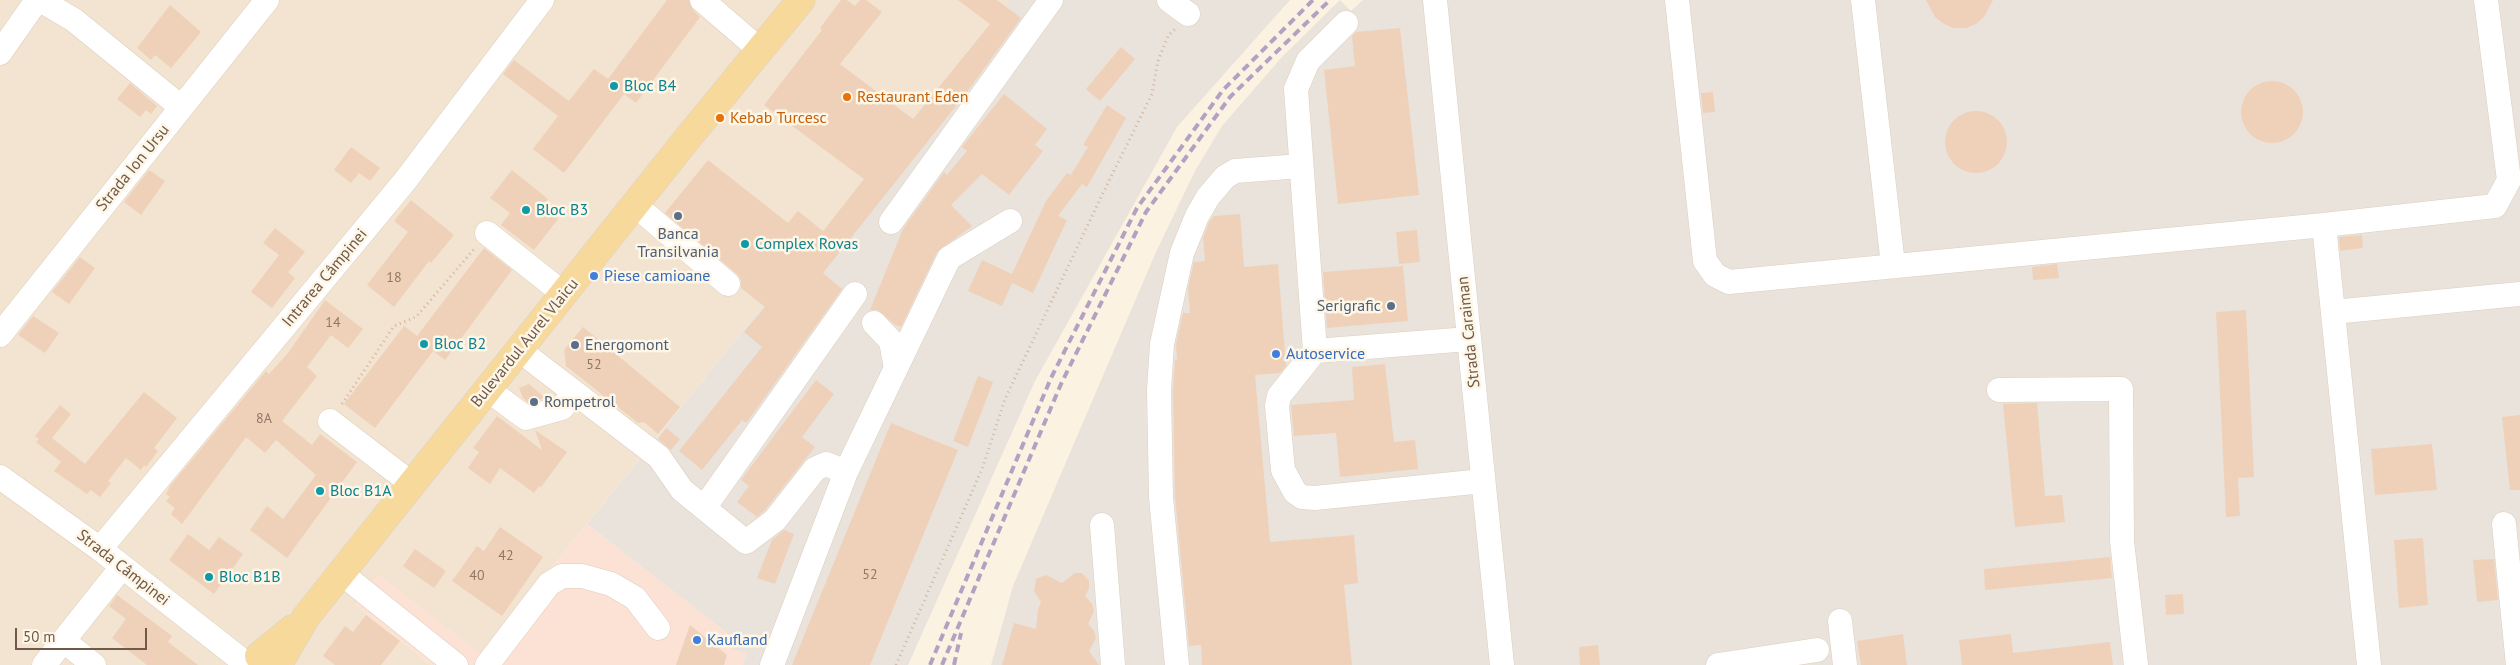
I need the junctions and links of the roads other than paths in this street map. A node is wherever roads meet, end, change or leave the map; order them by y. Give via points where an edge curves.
1 (38, 0) edge
2 (267, 0) edge
3 (542, 0) edge
4 (702, 0) edge
5 (801, 0) edge
6 (1051, 0) edge
7 (1169, 0) edge
8 (1436, 0) edge
9 (1677, 0) edge
10 (1864, 0) edge
11 (2486, 0) edge
12 (1188, 14) road end
13 (1346, 23) dead end
14 (760, 50) junction
15 (0, 53) edge
16 (181, 108) junction
17 (1301, 166) junction
18 (635, 205) junction
19 (1010, 221) dead end
20 (891, 222) dead end
21 (2324, 225) junction
22 (488, 233) road end
23 (1892, 265) junction
24 (728, 284) dead end
25 (564, 294) junction
26 (855, 294) dead end
27 (2520, 294) edge
28 (2333, 312) junction
29 (874, 322) dead end
30 (0, 335) edge
31 (1469, 339) junction
32 (519, 350) junction
33 (1315, 351) junction
34 (896, 368) junction
35 (487, 390) junction
36 (1999, 390) dead end
37 (574, 392) junction
38 (330, 421) road end
39 (846, 472) junction
40 (0, 476) edge
41 (1484, 481) junction
42 (412, 484) junction
43 (704, 508) junction
44 (1102, 524) dead end
45 (2504, 524) dead end
46 (100, 549) junction
47 (122, 568) junction
48 (341, 573) junction
49 (1840, 621) dead end
50 (658, 628) dead end
51 (64, 641) junction
52 (1817, 650) dead end
53 (259, 663) edge
54 (44, 665) edge
55 (94, 665) edge
56 (456, 665) edge
57 (487, 665) edge
58 (772, 665) edge
59 (1113, 665) edge
60 (1177, 665) edge
61 (1502, 665) edge
62 (1718, 665) edge
63 (1845, 665) edge
64 (2136, 665) edge
65 (2370, 665) edge
66 (2518, 665) edge

1 - 15 street
1 - 16 street via 74,20
2 - 16 street, Strada Ion Ursu
3 - 46 street, Intrarea Câmpinei via 405,181
4 - 14 street
5 - 14 main road, Bulevardul Aurel Vlaicu
6 - 20 street
7 - 12 street
8 - 31 street, Strada Caraiman
9 - 23 street via 1705,261 1716,275 1729,282
10 - 23 street
11 - 21 street via 2509,180 2494,206
13 - 17 street via 1319,48 1301,74 1296,88
14 - 18 main road, Bulevardul Aurel Vlaicu
16 - 30 street, Strada Ion Ursu
17 - 33 street
17 - 60 street via 1235,171 1225,177 1197,216 1182,253 1162,344 1160,390 1161,497
18 - 24 street
18 - 25 main road, Bulevardul Aurel Vlaicu
19 - 34 street via 949,258
21 - 23 street
21 - 28 street
22 - 25 street
25 - 32 main road, Bulevardul Aurel Vlaicu
26 - 43 street
27 - 28 street
28 - 65 street
29 - 34 street via 891,341
31 - 33 street
31 - 41 street, Strada Caraiman
32 - 35 main road, Bulevardul Aurel Vlaicu
32 - 37 street
33 - 41 street via 1279,396 1276,406 1283,470 1295,492 1302,497 1315,498
34 - 39 street
35 - 37 street via 526,418 562,408
35 - 42 main road, Bulevardul Aurel Vlaicu
36 - 64 street via 2121,390 2122,541
37 - 43 street via 660,457 682,490
38 - 42 street
39 - 43 street via 826,464 815,469 776,520 746,542
39 - 58 street
40 - 46 street, Strada Câmpinei
41 - 61 street, Strada Caraiman
42 - 48 main road, Bulevardul Aurel Vlaicu
44 - 59 street
45 - 66 street
46 - 47 street, Strada Câmpinei
47 - 51 street
47 - 53 street, Strada Câmpinei
48 - 53 main road, Bulevardul Aurel Vlaicu via 306,617
48 - 56 street
49 - 63 street
50 - 57 street via 635,598 611,584 582,576 562,576 549,584
51 - 54 street
51 - 55 street
52 - 62 street

